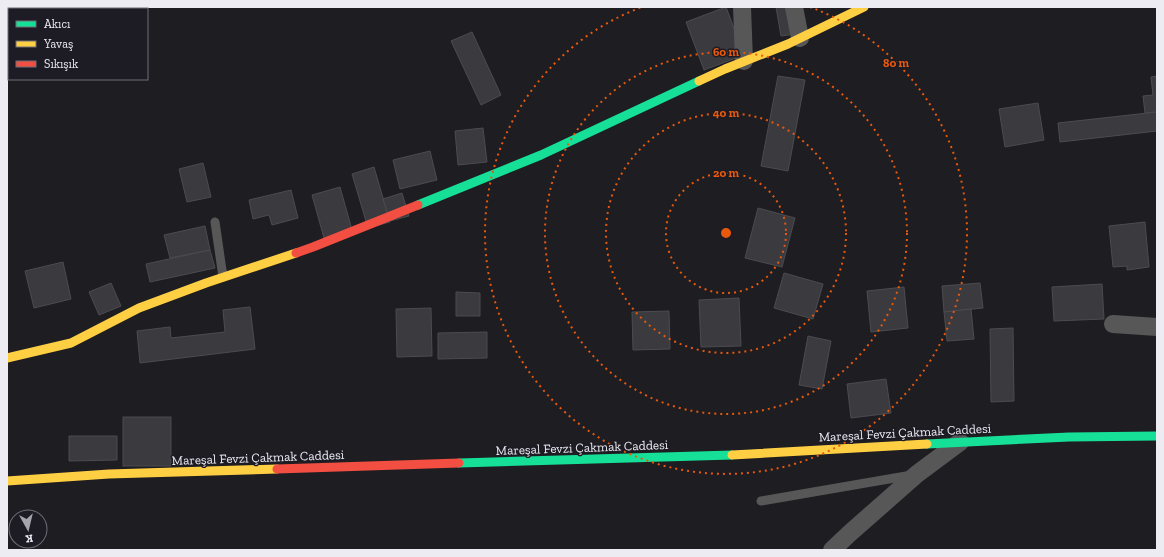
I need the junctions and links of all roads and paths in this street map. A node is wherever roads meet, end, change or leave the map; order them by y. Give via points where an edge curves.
1 (742, 7) edge
2 (794, 7) edge
3 (864, 7) edge
4 (800, 38) junction
5 (744, 61) junction
6 (215, 222) dead end
7 (223, 277) junction
8 (1113, 324) dead end
9 (1157, 327) edge
10 (7, 358) edge
11 (1157, 436) edge
12 (960, 442) junction
13 (917, 474) junction
14 (7, 481) edge
15 (761, 501) dead end
16 (832, 550) edge

1 - 5 street
2 - 4 street
3 - 4 street
4 - 5 street
5 - 7 street via 541,155 313,247
6 - 7 lane
7 - 10 street via 139,308 71,343
8 - 9 street
11 - 12 street, Mareşal Fevzi Çakmak Caddesi
12 - 13 street
12 - 14 street, Mareşal Fevzi Çakmak Caddesi via 707,456 117,474
13 - 15 lane
13 - 16 street

